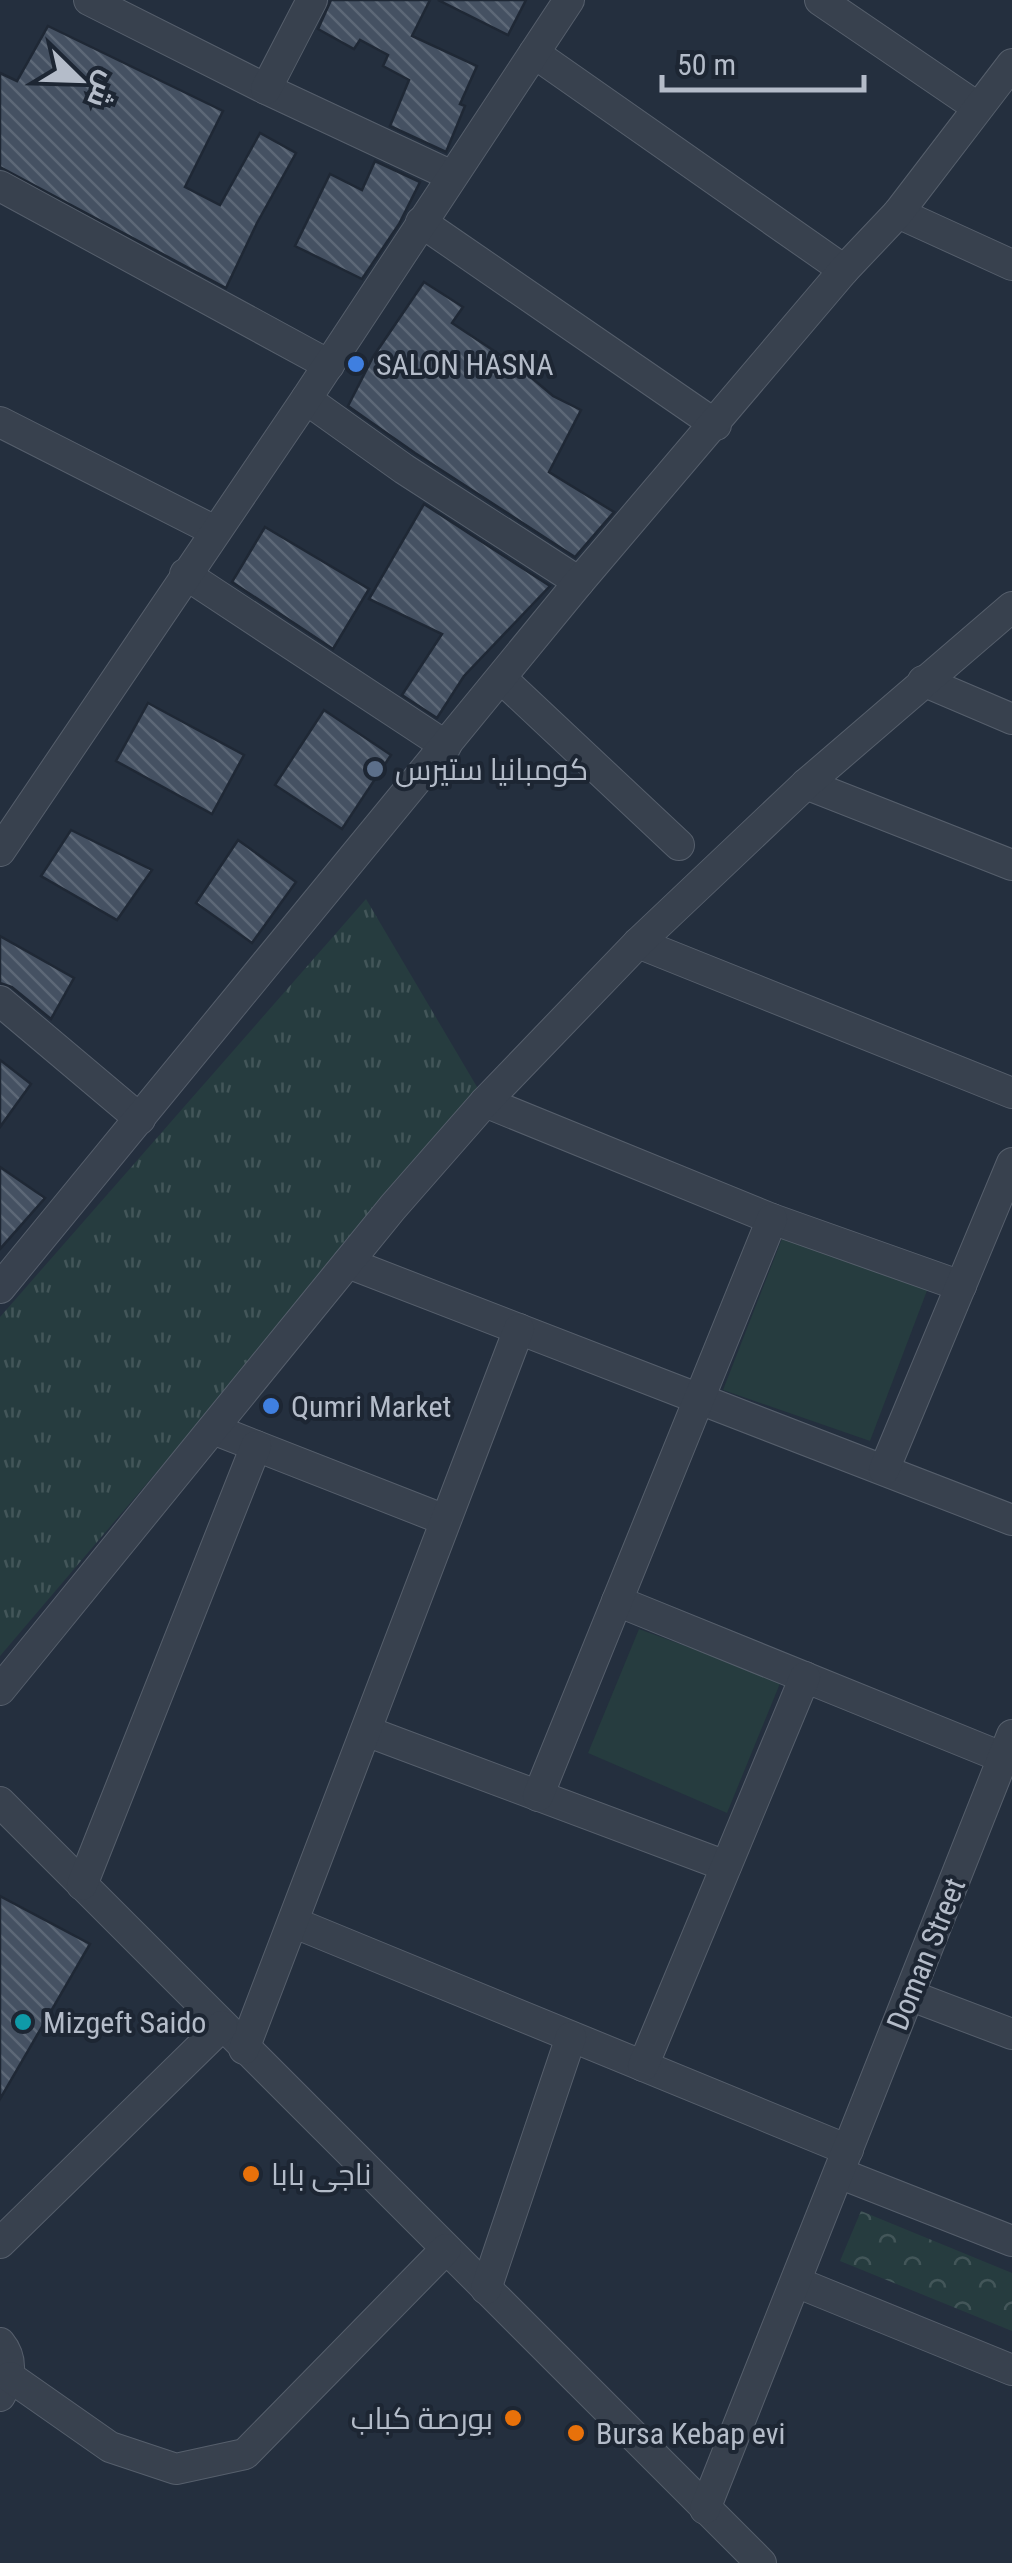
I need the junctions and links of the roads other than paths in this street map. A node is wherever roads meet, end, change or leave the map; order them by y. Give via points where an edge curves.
1 (312, 0) edge
2 (569, 0) edge
3 (820, 0) edge
4 (96, 2) edge
5 (534, 54) junction
6 (1012, 64) edge
7 (266, 89) junction
8 (978, 107) junction
9 (452, 176) junction
10 (0, 186) edge
11 (898, 214) junction
12 (421, 222) junction
13 (1012, 265) edge
14 (844, 270) junction
15 (329, 365) junction
16 (306, 399) junction
17 (0, 422) edge
18 (716, 424) junction
19 (215, 531) junction
20 (185, 574) junction
21 (579, 582) junction
22 (1012, 607) edge
23 (502, 678) junction
24 (923, 681) junction
25 (1012, 718) edge
26 (446, 746) junction
27 (806, 784) junction
28 (679, 845) dead end
29 (0, 852) edge
30 (1012, 865) edge
31 (638, 943) junction
32 (0, 1001) edge
33 (1012, 1094) edge
34 (485, 1102) junction
35 (140, 1119) junction
36 (1012, 1163) edge
37 (772, 1218) junction
38 (348, 1263) junction
39 (961, 1286) junction
40 (0, 1288) edge
41 (519, 1329) junction
42 (698, 1398) junction
43 (213, 1429) junction
44 (256, 1446) junction
45 (884, 1470) junction
46 (445, 1520) junction
47 (1012, 1520) edge
48 (617, 1601) junction
49 (805, 1677) junction
50 (0, 1690) edge
51 (366, 1732) junction
52 (1008, 1746) edge
53 (538, 1796) junction
54 (0, 1802) edge
55 (726, 1866) junction
56 (82, 1885) junction
57 (294, 1923) junction
58 (909, 1995) junction
59 (222, 2026) junction
60 (1012, 2034) edge
61 (571, 2036) junction
62 (244, 2048) junction
63 (643, 2066) junction
64 (844, 2161) junction
65 (1012, 2241) edge
66 (0, 2242) edge
67 (446, 2250) junction
68 (796, 2282) junction
69 (486, 2289) junction
70 (0, 2343) edge
71 (1012, 2370) edge
72 (5, 2387) edge
73 (706, 2509) junction
74 (761, 2563) edge

1 - 7 street
2 - 5 street
3 - 8 street
4 - 7 street
5 - 9 street
5 - 14 street
6 - 8 street
7 - 9 street
8 - 11 street
9 - 12 street
10 - 15 street
11 - 13 street
11 - 14 street
12 - 15 street
12 - 18 street
14 - 18 street
15 - 16 street
16 - 19 street
16 - 21 street
17 - 19 street
18 - 21 street
19 - 20 street
20 - 26 street
20 - 29 street
21 - 23 street
22 - 24 street
23 - 26 street
23 - 28 street
24 - 25 street
24 - 27 street
26 - 35 street
27 - 30 street
27 - 31 street
31 - 33 street
31 - 34 street
32 - 35 street
34 - 37 street
34 - 38 street
35 - 40 street
36 - 39 street
37 - 39 street
37 - 42 street
38 - 41 street
38 - 43 street
39 - 45 street
41 - 42 street
41 - 46 street
42 - 45 street
42 - 48 street
43 - 44 street
43 - 50 street
44 - 46 street
44 - 56 street
45 - 47 street
46 - 51 street
48 - 49 street
48 - 53 street
49 - 52 street
49 - 55 street
51 - 53 street
51 - 57 street
52 - 58 street, Doman Street
53 - 55 street
54 - 56 street
55 - 63 street
56 - 59 street
57 - 61 street
57 - 62 street
58 - 60 street
58 - 64 street, Doman Street
59 - 62 street
59 - 66 street
61 - 63 street
61 - 69 street
62 - 67 street
63 - 64 street
64 - 65 street
64 - 68 street, Doman Street
67 - 69 street
67 - 72 street via 245,2454 176,2469 110,2446
68 - 71 street
68 - 73 street, Doman Street
69 - 73 street
70 - 72 street via 6,2350
73 - 74 street

